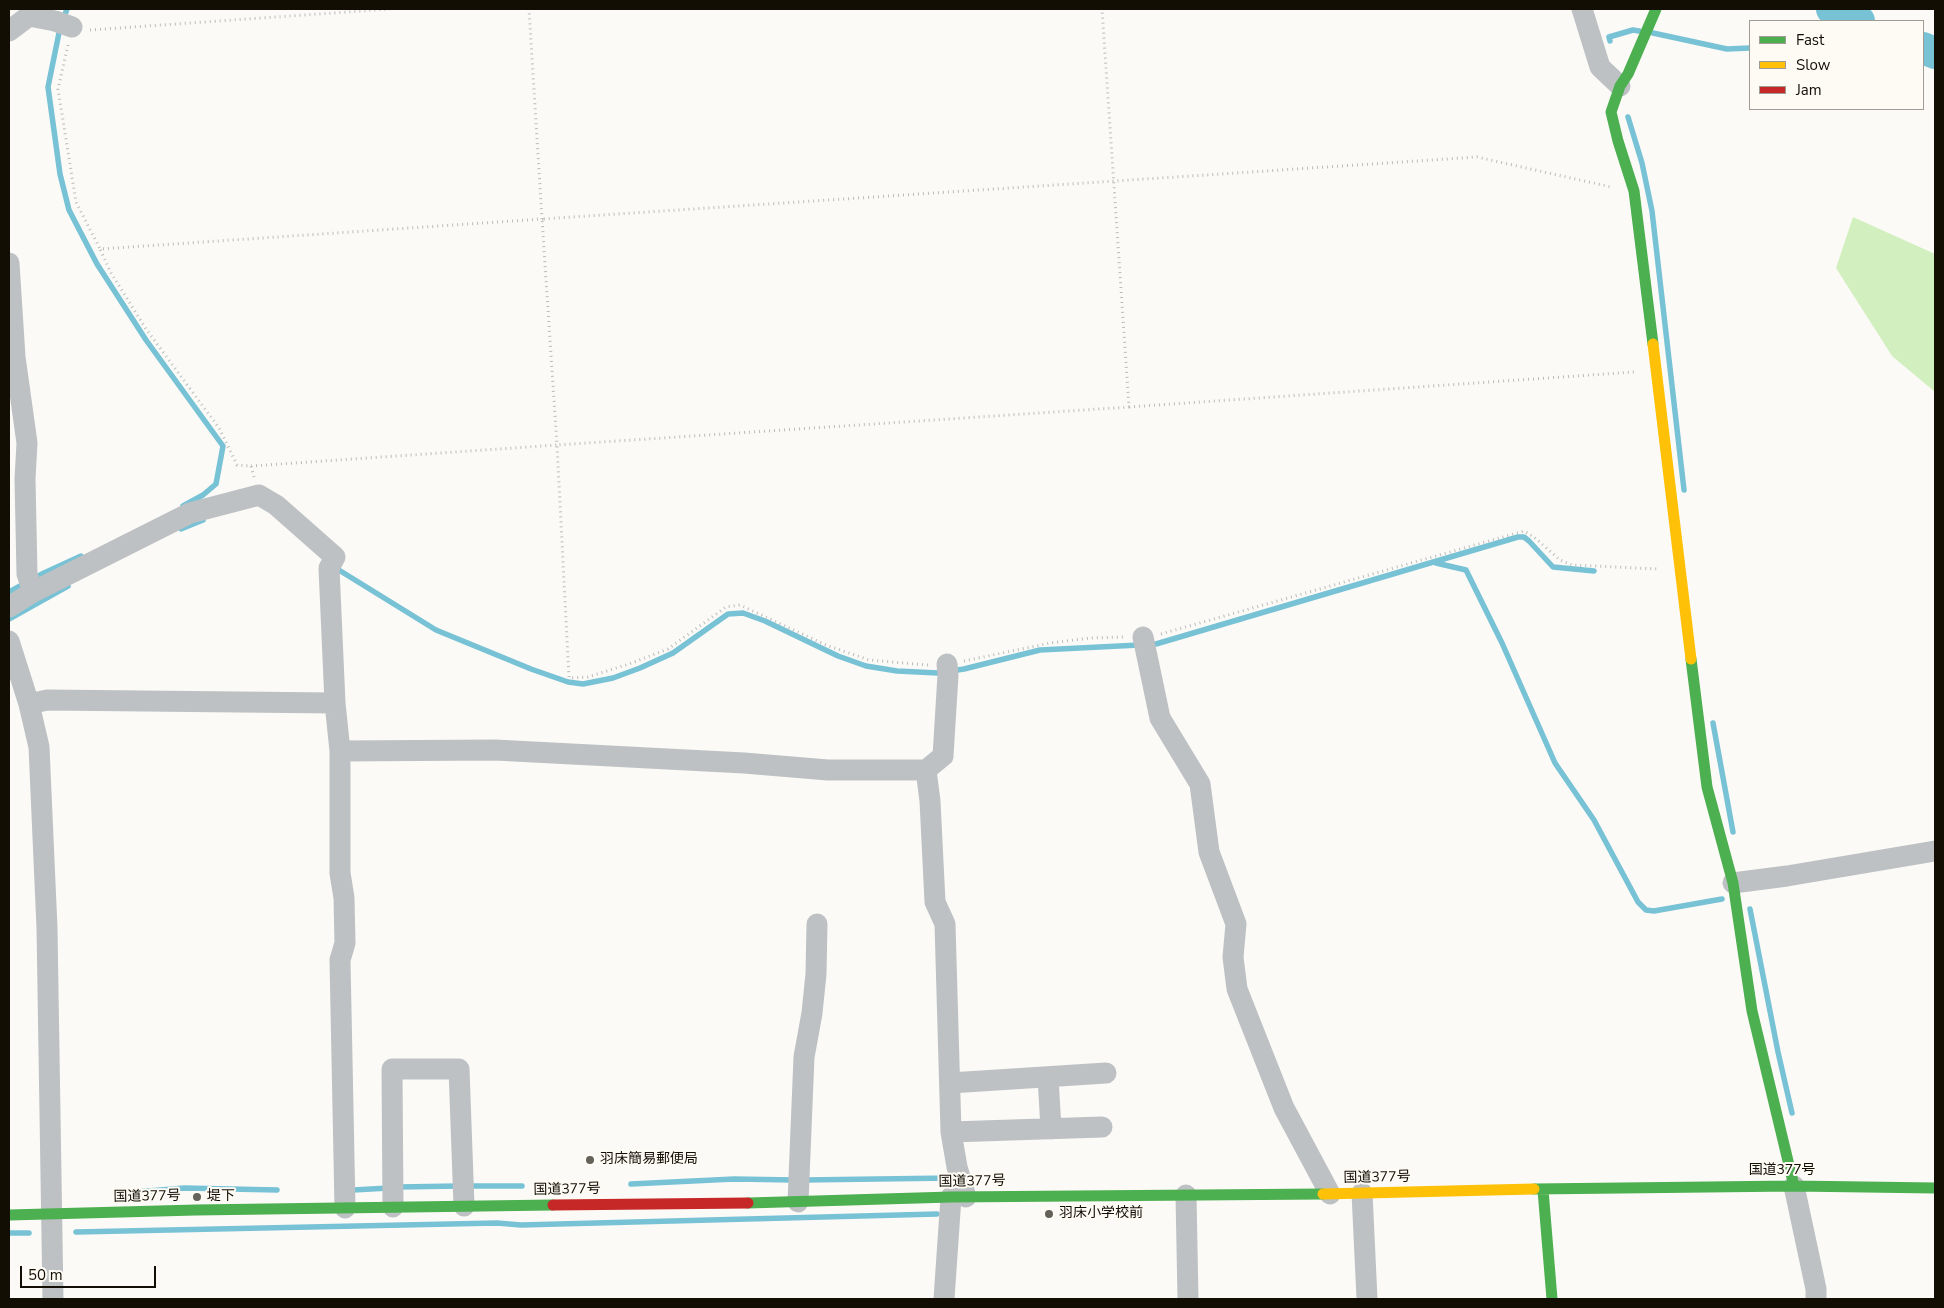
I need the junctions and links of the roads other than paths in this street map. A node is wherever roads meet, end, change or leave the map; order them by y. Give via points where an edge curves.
1 (1582, 9) edge
2 (1656, 9) edge
3 (64, 24) road end
4 (9, 31) edge
5 (1624, 80) junction
6 (9, 263) edge
7 (30, 583) junction
8 (9, 607) edge
9 (9, 641) edge
10 (1144, 642) road end
11 (948, 669) road end
12 (335, 703) junction
13 (29, 704) junction
14 (340, 751) junction
15 (926, 770) junction
16 (1935, 851) edge
17 (1741, 882) junction
18 (817, 924) dead end
19 (1106, 1073) dead end
20 (1048, 1077) junction
21 (950, 1083) junction
22 (1102, 1127) dead end
23 (1051, 1129) junction
24 (951, 1132) junction
25 (1794, 1186) junction
26 (798, 1187) junction
27 (1935, 1188) edge
28 (1543, 1190) junction
29 (463, 1192) junction
30 (1362, 1193) junction
31 (393, 1194) junction
32 (1330, 1194) junction
33 (1186, 1195) junction
34 (959, 1197) junction
35 (344, 1208) junction
36 (51, 1214) junction
37 (9, 1215) edge
38 (53, 1299) edge
39 (944, 1299) edge
40 (1188, 1299) edge
41 (1367, 1299) edge
42 (1552, 1299) edge
43 (1816, 1299) edge

1 - 5 street via 1600,67
2 - 5 main road
3 - 4 street via 30,16
5 - 17 main road via 1611,112 1634,190 1707,787
6 - 7 street via 15,357 27,443 25,479
7 - 8 street
7 - 12 street via 190,513 259,495 276,505 335,557 331,565
9 - 13 street
10 - 32 street via 1160,718 1200,784 1209,852 1236,924 1232,958 1236,989 1284,1108
11 - 15 street via 943,756
12 - 13 street via 47,700
12 - 14 street
13 - 36 street via 40,747 47,928
14 - 15 street via 495,750 828,770
14 - 35 street via 340,873 345,943 340,960
15 - 21 street via 935,902 945,924
16 - 17 street
17 - 25 main road via 1752,1011
18 - 26 street via 816,974 804,1056
19 - 20 street
20 - 21 street
20 - 23 street
21 - 24 street
22 - 23 street
23 - 24 street
24 - 34 street
25 - 27 main road, 国道377号
25 - 28 main road, 国道377号
25 - 43 street
26 - 29 main road, 国道377号
26 - 34 main road, 国道377号
28 - 30 main road, 国道377号
28 - 42 main road
29 - 31 main road, 国道377号
29 - 31 street via 459,1070 392,1069
30 - 32 main road, 国道377号
30 - 41 street
31 - 35 main road, 国道377号
32 - 33 main road, 国道377号
33 - 34 main road, 国道377号
33 - 40 street
34 - 39 street
35 - 36 main road, 国道377号
36 - 37 main road, 国道377号
36 - 38 street

